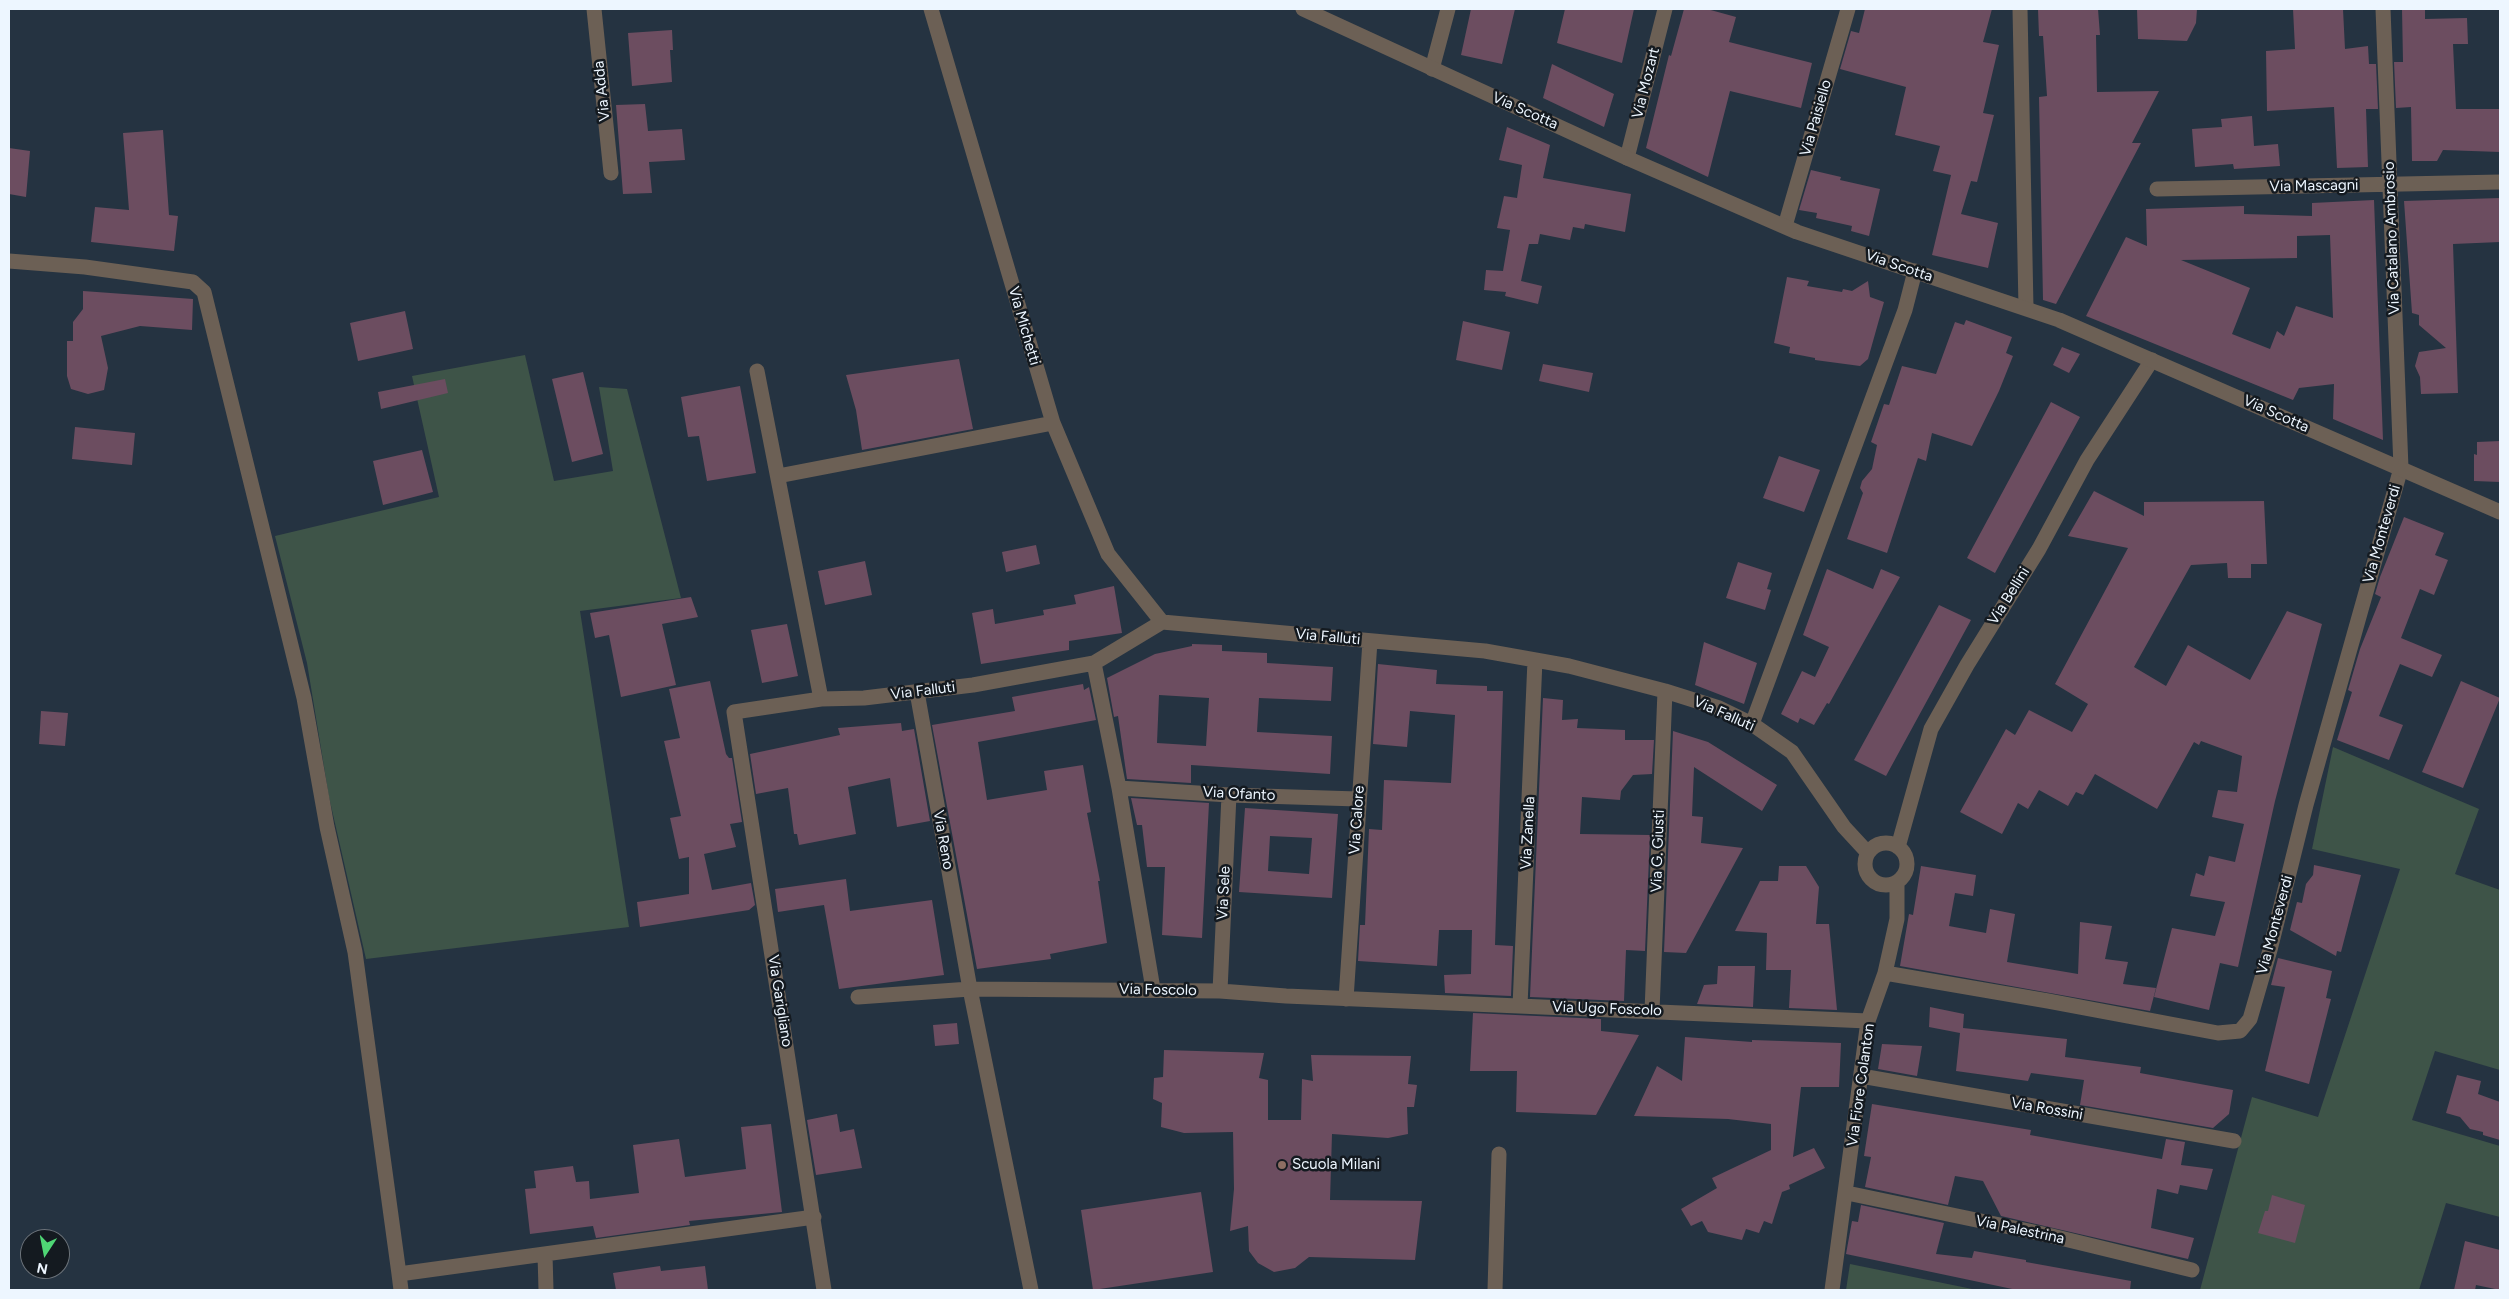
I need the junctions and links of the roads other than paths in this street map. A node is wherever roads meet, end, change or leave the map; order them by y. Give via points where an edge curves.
1 (594, 9) edge
2 (931, 9) edge
3 (1303, 9) edge
4 (1448, 9) edge
5 (1665, 9) edge
6 (1848, 9) edge
7 (2020, 9) edge
8 (2383, 9) edge
9 (1432, 69) junction
10 (1627, 158) junction
11 (611, 173) dead end
12 (2500, 182) edge
13 (2390, 185) junction
14 (2157, 189) dead end
15 (1785, 226) junction
16 (9, 261) edge
17 (1915, 272) junction
18 (2026, 308) junction
19 (2152, 360) junction
20 (757, 371) dead end
21 (1053, 423) junction
22 (2401, 468) junction
23 (778, 476) junction
24 (2500, 512) edge
25 (1162, 622) junction
26 (1370, 641) junction
27 (1535, 660) junction
28 (1094, 663) junction
29 (1665, 691) junction
30 (916, 692) junction
31 (821, 699) junction
32 (734, 712) joint
33 (1752, 724) junction
34 (1120, 788) junction
35 (1229, 795) junction
36 (1358, 799) junction
37 (1898, 847) junction
38 (1868, 853) junction
39 (1897, 882) junction
40 (1885, 973) junction
41 (970, 989) junction
42 (1153, 989) junction
43 (1220, 991) junction
44 (858, 997) dead end
45 (1346, 999) junction
46 (1520, 1006) junction
47 (1652, 1011) junction
48 (1868, 1022) junction
49 (1861, 1076) junction
50 (2234, 1141) dead end
51 (1499, 1154) dead end
52 (1847, 1192) junction
53 (814, 1217) junction
54 (546, 1254) junction
55 (2192, 1270) dead end
56 (399, 1274) junction
57 (401, 1290) edge
58 (546, 1290) edge
59 (824, 1290) edge
60 (1031, 1290) edge
61 (1495, 1290) edge
62 (1832, 1290) edge

1 - 11 street, Via Adda
2 - 21 street, Via Michetti
3 - 9 street, Via Scotta
4 - 9 street
5 - 10 street, Via Mozart
6 - 15 street, Via Paisiello
7 - 18 street
8 - 13 street, Via Catalano Ambrosio
9 - 10 street, Via Scotta
10 - 15 street, Via Scotta
12 - 13 street, Via Mascagni
13 - 14 street, Via Mascagni
13 - 22 street, Via Catalano Ambrosio
15 - 17 street, Via Scotta
16 - 56 street via 85,267 193,282 204,292 304,698 327,827 355,952
17 - 18 street, Via Scotta
17 - 33 street via 1905,310
18 - 19 street, Via Scotta
19 - 22 street, Via Scotta
19 - 37 street, Via Bellini via 2087,460 2039,548 1931,729
20 - 23 street
21 - 23 street
21 - 25 street, Via Michetti via 1108,554
22 - 24 street, Via Scotta
22 - 40 street, Via Monteverdi via 2306,805 2270,950 2250,1019 2240,1031 2218,1033
23 - 31 street
25 - 26 street, Via Falluti
25 - 28 street, Via Falluti
26 - 27 street, Via Falluti via 1485,651
26 - 36 street, Via Calore
27 - 29 street, Via Falluti
27 - 46 street, Via Zanella
28 - 30 street, Via Falluti
28 - 34 street
29 - 33 street, Via Falluti via 1719,708
29 - 47 street, Via G. Giusti
30 - 31 street, Via Falluti
30 - 41 street, Via Reno
31 - 32 street, Via Falluti
32 - 53 street, Via Garigliano
33 - 38 street, Via Falluti via 1792,752 1844,826
34 - 35 street, Via Ofanto
34 - 42 street
35 - 36 street, Via Ofanto
35 - 43 street, Via Sele
36 - 45 street, Via Calore
37 - 38 street via 1878,845
37 - 39 street via 1907,864 1906,871
38 - 39 street via 1865,866 1871,879 1884,885
39 - 40 street, Via Fiore Colanton via 1897,919
40 - 48 street, Via Fiore Colanton
41 - 42 street, Via Foscolo
41 - 44 street, Via Foscolo
41 - 60 street, Via Reno
42 - 43 street, Via Foscolo
43 - 45 street, Via Foscolo
45 - 46 street, Via Ugo Foscolo
46 - 47 street, Via Ugo Foscolo
47 - 48 street, Via Ugo Foscolo
48 - 49 street, Via Fiore Colanton
49 - 50 street, Via Rossini
49 - 52 street, Via Fiore Colanton
51 - 61 street
52 - 55 street, Via Palestrina
52 - 62 street, Via Fiore Colanton
53 - 54 street
53 - 59 street, Via Garigliano
54 - 56 street
54 - 58 street
56 - 57 street

